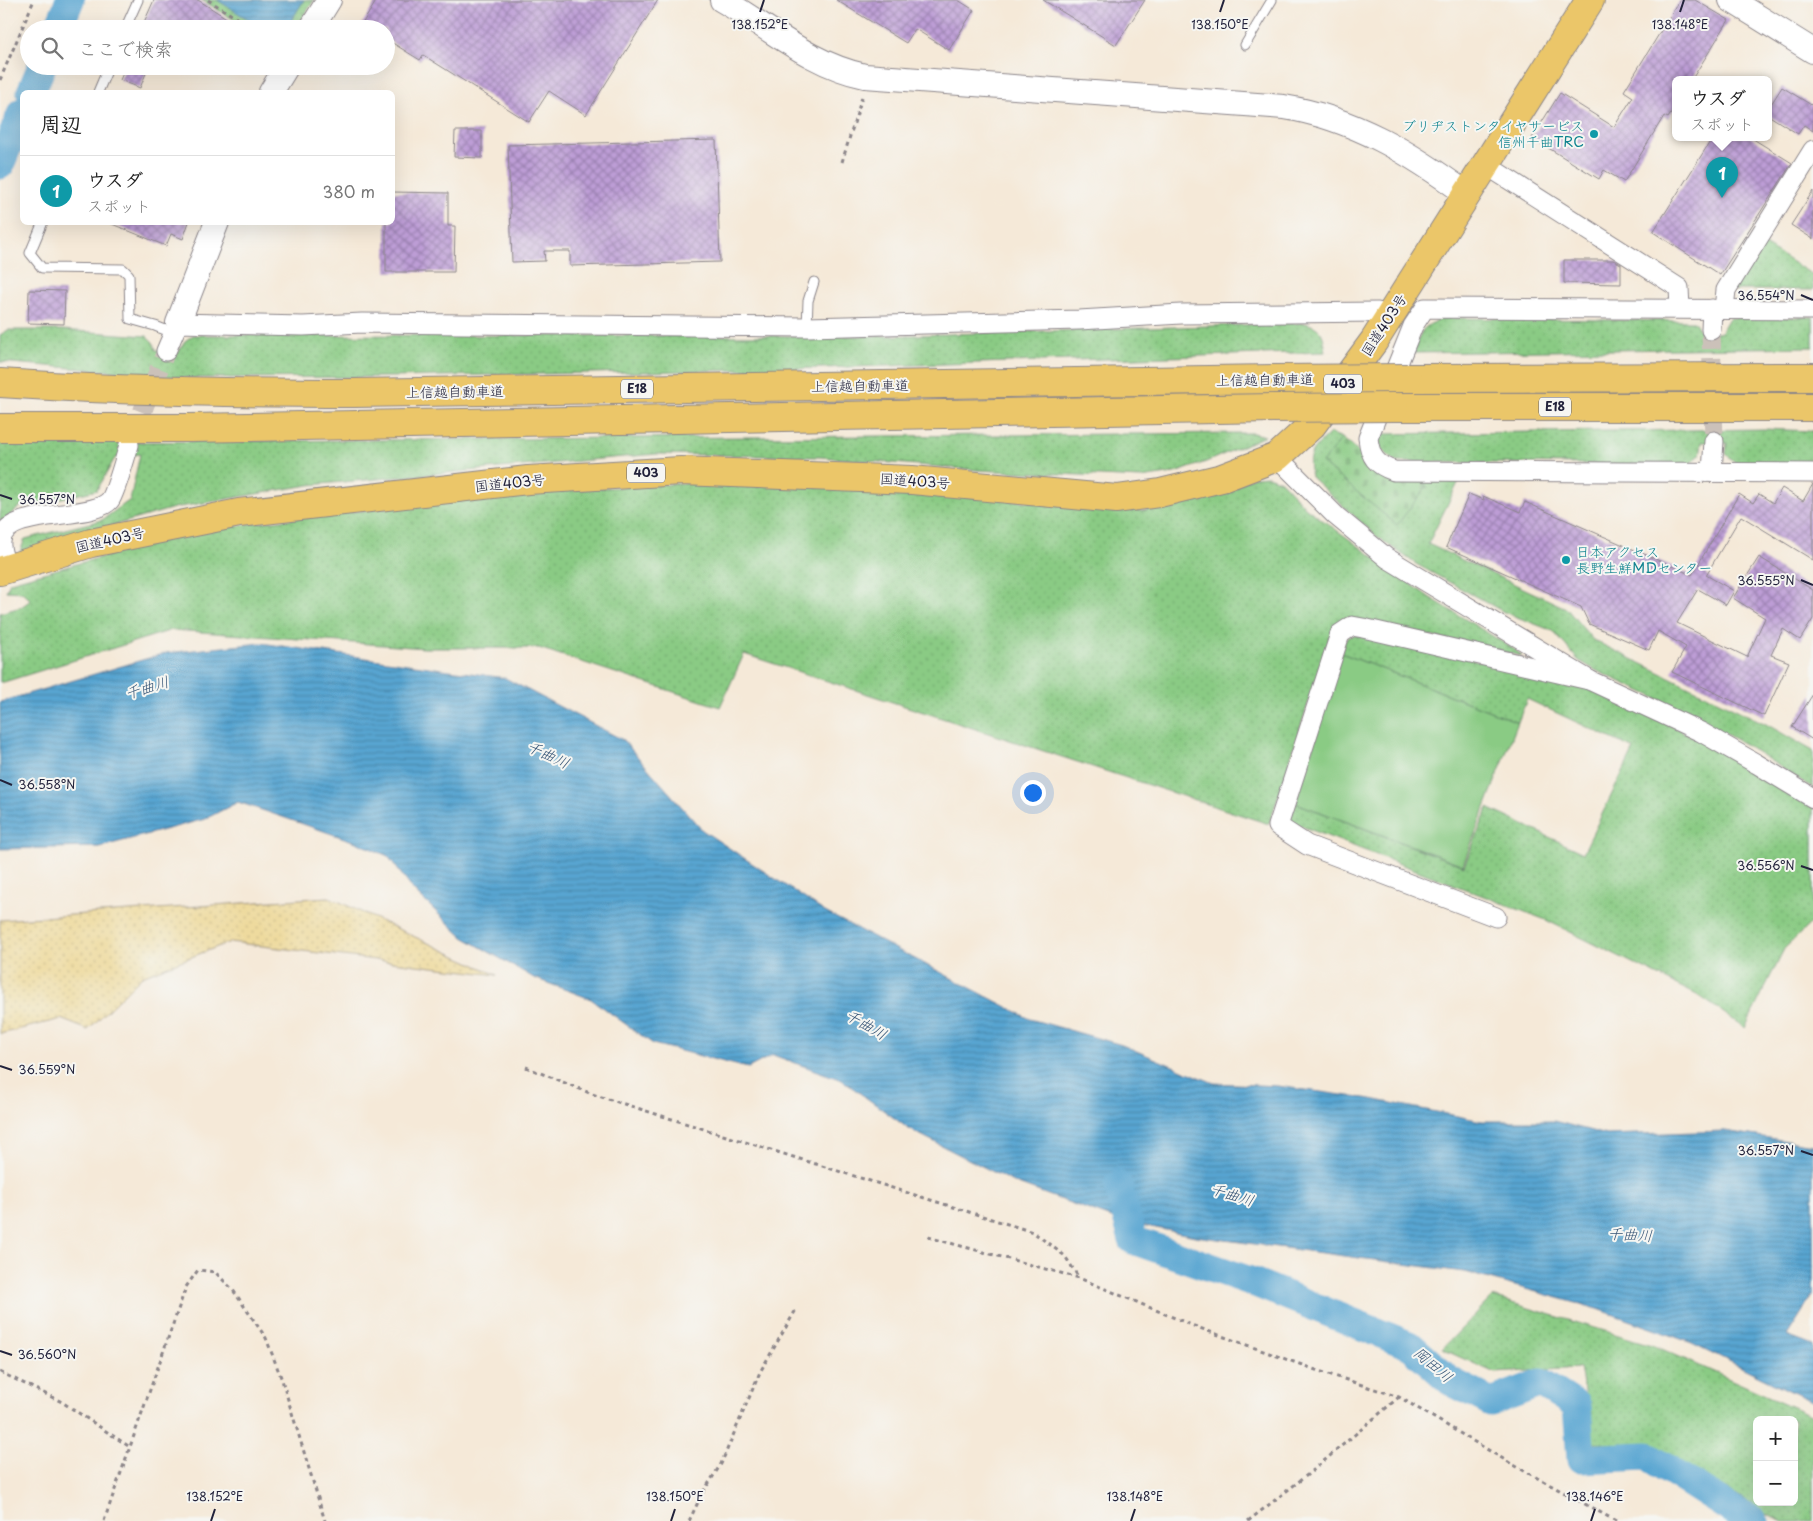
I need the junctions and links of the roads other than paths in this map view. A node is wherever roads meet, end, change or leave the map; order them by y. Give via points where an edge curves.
1 (138, 0) edge
2 (329, 0) edge
3 (722, 0) edge
4 (1272, 0) edge
5 (1590, 0) edge
6 (1732, 0) edge
7 (129, 20) edge
8 (317, 20) edge
9 (1245, 45) dead end
10 (1813, 51) edge
11 (106, 75) edge
12 (281, 75) edge
13 (99, 90) edge
14 (272, 90) edge
15 (1813, 150) edge
16 (1486, 165) junction
17 (1468, 195) junction
18 (42, 225) edge
19 (216, 225) edge
20 (814, 282) dead end
21 (1680, 308) junction
22 (1718, 309) junction
23 (1813, 310) edge
24 (1378, 312) dead end
25 (807, 327) junction
26 (176, 328) junction
27 (1711, 330) tunnel mouth
28 (166, 351) tunnel mouth
29 (1813, 375) edge
30 (0, 383) edge
31 (1717, 407) junction
32 (1813, 407) edge
33 (1813, 412) edge
34 (0, 428) edge
35 (1714, 441) tunnel mouth
36 (129, 445) tunnel mouth
37 (1278, 457) junction
38 (1712, 472) junction
39 (1813, 473) edge
40 (4, 570) edge
41 (1589, 680) junction
42 (1813, 798) edge
43 (1496, 917) dead end

1 - 7 lane
2 - 8 street
3 - 17 street via 808,56 846,72 869,77 1309,111 1377,136
4 - 9 lane
5 - 16 highway, 国道403号 / 403
6 - 10 street
11 - 13 lane
12 - 14 street
15 - 22 street via 1726,290
16 - 17 highway, 国道403号 / 403
16 - 21 street via 1679,288
17 - 37 highway, 国道403号 / 403 via 1352,372 1312,425
18 - 26 lane via 30,253 42,268 122,270 129,274 130,319
19 - 26 street
20 - 25 lane via 808,301
21 - 22 street
21 - 38 street via 1425,308 1413,326 1368,438 1370,450 1381,467 1394,471
22 - 23 street
22 - 27 street
24 - 25 street via 1181,314
25 - 26 street via 362,323
26 - 28 street
29 - 30 highway, 上信越自動車道 / E18, bridge via 1275,379 354,393 207,392
31 - 32 highway, 上信越自動車道 / E18
31 - 33 highway, 上信越自動車道 / E18
31 - 34 highway, 上信越自動車道 / E18, bridge via 1272,408 189,428
35 - 38 street
36 - 40 street via 111,500 86,511 35,517 14,526 5,532 0,542
37 - 40 highway, 国道403号 / 403 via 1222,478 1160,493 1117,498 912,480 681,471 528,480 239,513 91,543
37 - 41 street via 1336,516 1387,558
38 - 39 street
41 - 42 street via 1700,732
41 - 43 street via 1363,628 1352,626 1340,634 1278,826 1307,845

